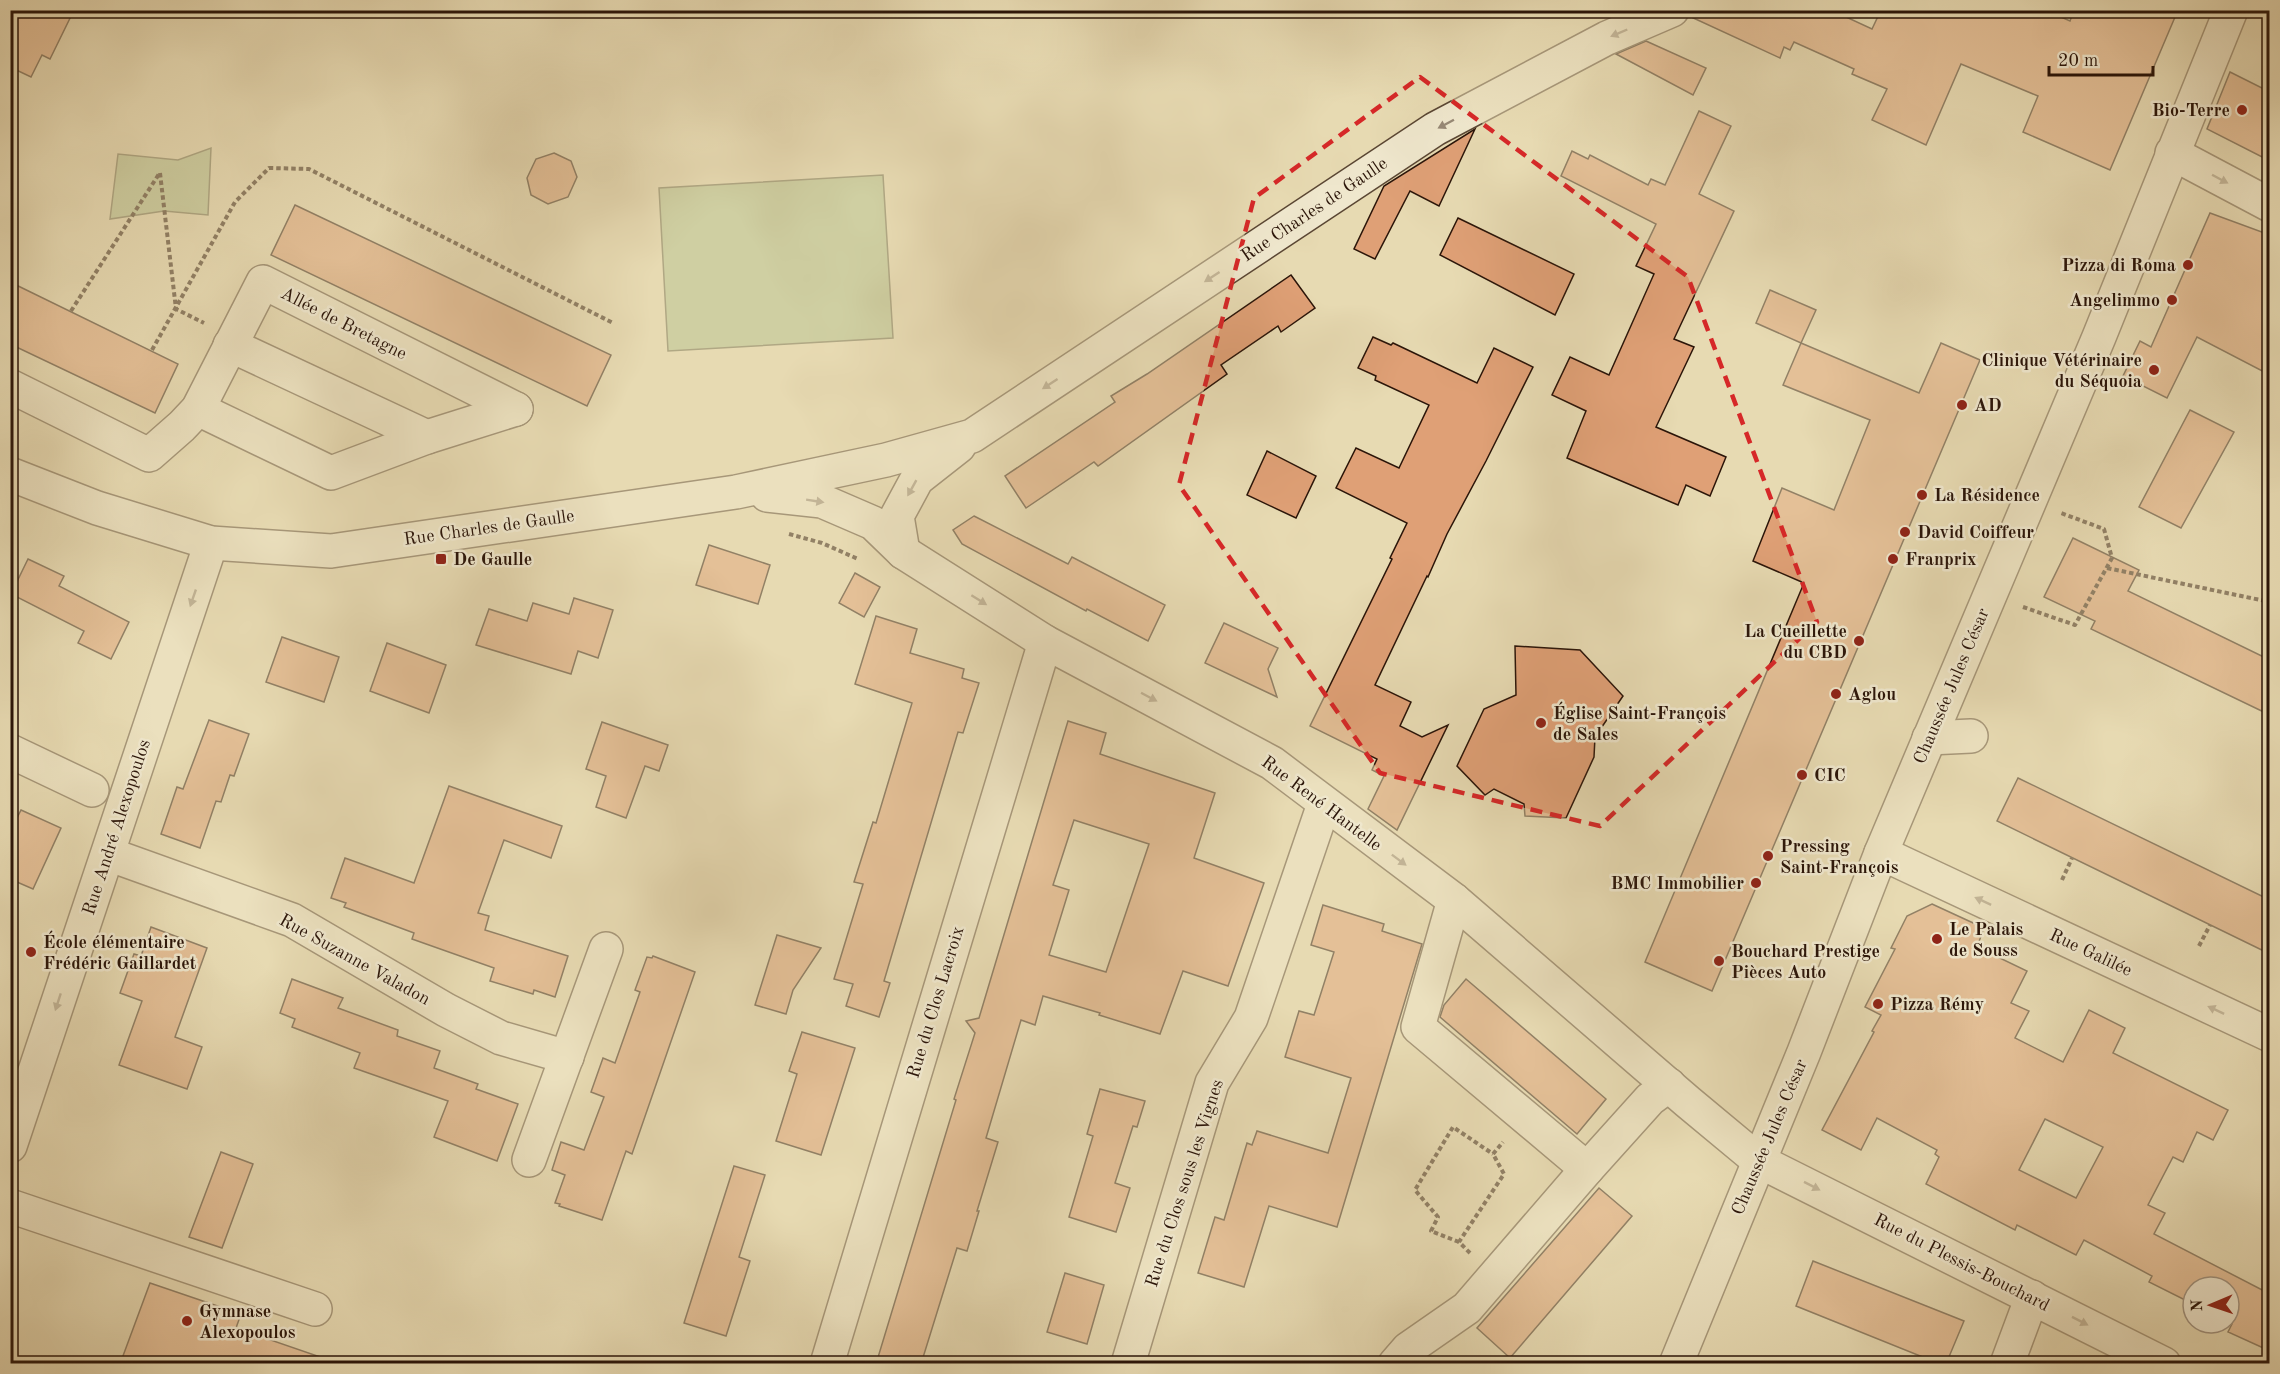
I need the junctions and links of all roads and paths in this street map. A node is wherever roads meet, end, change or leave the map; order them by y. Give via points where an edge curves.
1 (1343, 10) edge
2 (1350, 10) edge
3 (1672, 10) edge
4 (2231, 10) edge
5 (2172, 153) junction
6 (2270, 205) edge
7 (176, 309) junction
8 (71, 311) dead end
9 (613, 323) dead end
10 (232, 342) junction
11 (152, 350) dead end
12 (10, 386) edge
13 (198, 409) junction
14 (972, 436) junction
15 (427, 437) junction
16 (10, 474) edge
17 (736, 492) junction
18 (2030, 502) junction
19 (211, 543) junction
20 (903, 552) junction
21 (2107, 568) junction
22 (1990, 595) junction
23 (2270, 602) edge
24 (1045, 642) junction
25 (1971, 736) dead end
26 (1929, 738) junction
27 (10, 751) edge
28 (92, 790) dead end
29 (1324, 804) junction
30 (1881, 853) junction
31 (108, 854) junction
32 (2072, 858) dead end
33 (2062, 880) dead end
34 (1454, 900) junction
35 (2210, 925) dead end
36 (2199, 946) dead end
37 (606, 949) dead end
38 (2270, 1035) edge
39 (567, 1057) junction
40 (1669, 1085) junction
41 (1524, 1116) junction
42 (10, 1146) edge
43 (1492, 1154) junction
44 (529, 1160) dead end
45 (1759, 1161) junction
46 (1587, 1168) junction
47 (10, 1206) edge
48 (1459, 1242) junction
49 (1493, 1277) junction
50 (2032, 1297) junction
51 (315, 1309) dead end
52 (827, 1364) edge
53 (1128, 1364) edge
54 (1395, 1364) edge
55 (1676, 1364) edge
56 (2007, 1364) edge
57 (2164, 1364) edge

1 - 2 path
3 -> 14 street, Rue Charles de Gaulle via 1607,38 1435,129
4 - 5 street, Chaussée Jules César
5 -> 6 street
5 - 18 street, Chaussée Jules César via 2119,251 2087,332
7 - 8 path via 160,173
7 - 9 path via 235,202 269,168 309,169
7 - 10 path
7 - 11 path
10 - 13 street, Allée de Bretagne
10 - 15 street
10 - 15 street, Allée de Bretagne via 263,282 516,409
12 - 13 street, Allée de Bretagne via 149,455
13 - 15 street via 331,473
14 - 17 street, Rue Charles de Gaulle via 886,460
14 -> 20 street, Rue Charles de Gaulle via 917,479 897,516
16 - 19 street, Rue Charles de Gaulle via 97,508
17 - 19 street, Rue Charles de Gaulle via 331,551
17 -> 20 street, Rue René Hantelle via 822,501 873,522
18 - 21 path via 2104,529 2112,558
18 - 22 street, Chaussée Jules César
19 -> 31 street, Rue André Alexopoulos
20 -> 24 street, Rue René Hantelle
21 - 22 path via 2075,625
21 - 23 path
22 - 26 street, Chaussée Jules César
24 -> 29 street, Rue René Hantelle via 1272,762
24 - 52 street, Rue du Clos Lacroix
25 - 26 street
26 - 30 street, Chaussée Jules César
27 - 28 street
29 -> 34 street, Rue René Hantelle
29 - 53 street, Rue du Clos sous les Vignes via 1251,1018 1212,1083
38 -> 30 street, Rue Galilée
30 - 45 street, Chaussée Jules César
31 - 39 street, Rue Suzanne Valadon via 292,920 501,1038
31 -> 42 street, Rue André Alexopoulos
32 - 33 path
34 - 40 street, Rue René Hantelle
34 - 41 street via 1418,1027
35 - 36 path
37 - 39 street
39 - 44 street
40 - 45 street, Rue René Hantelle
40 - 46 street via 1650,1099
41 - 43 path
41 - 46 street
43 - 48 path via 1504,1174
43 - 48 path via 1454,1127 1415,1191 1438,1217 1431,1231
45 -> 50 street, Rue du Plessis-Bouchard
45 - 55 street, Chaussée Jules César
46 - 49 street
47 - 51 street
48 - 49 path
49 - 54 street via 1467,1308 1408,1349
50 - 56 street
50 -> 57 street, Rue du Plessis-Bouchard

